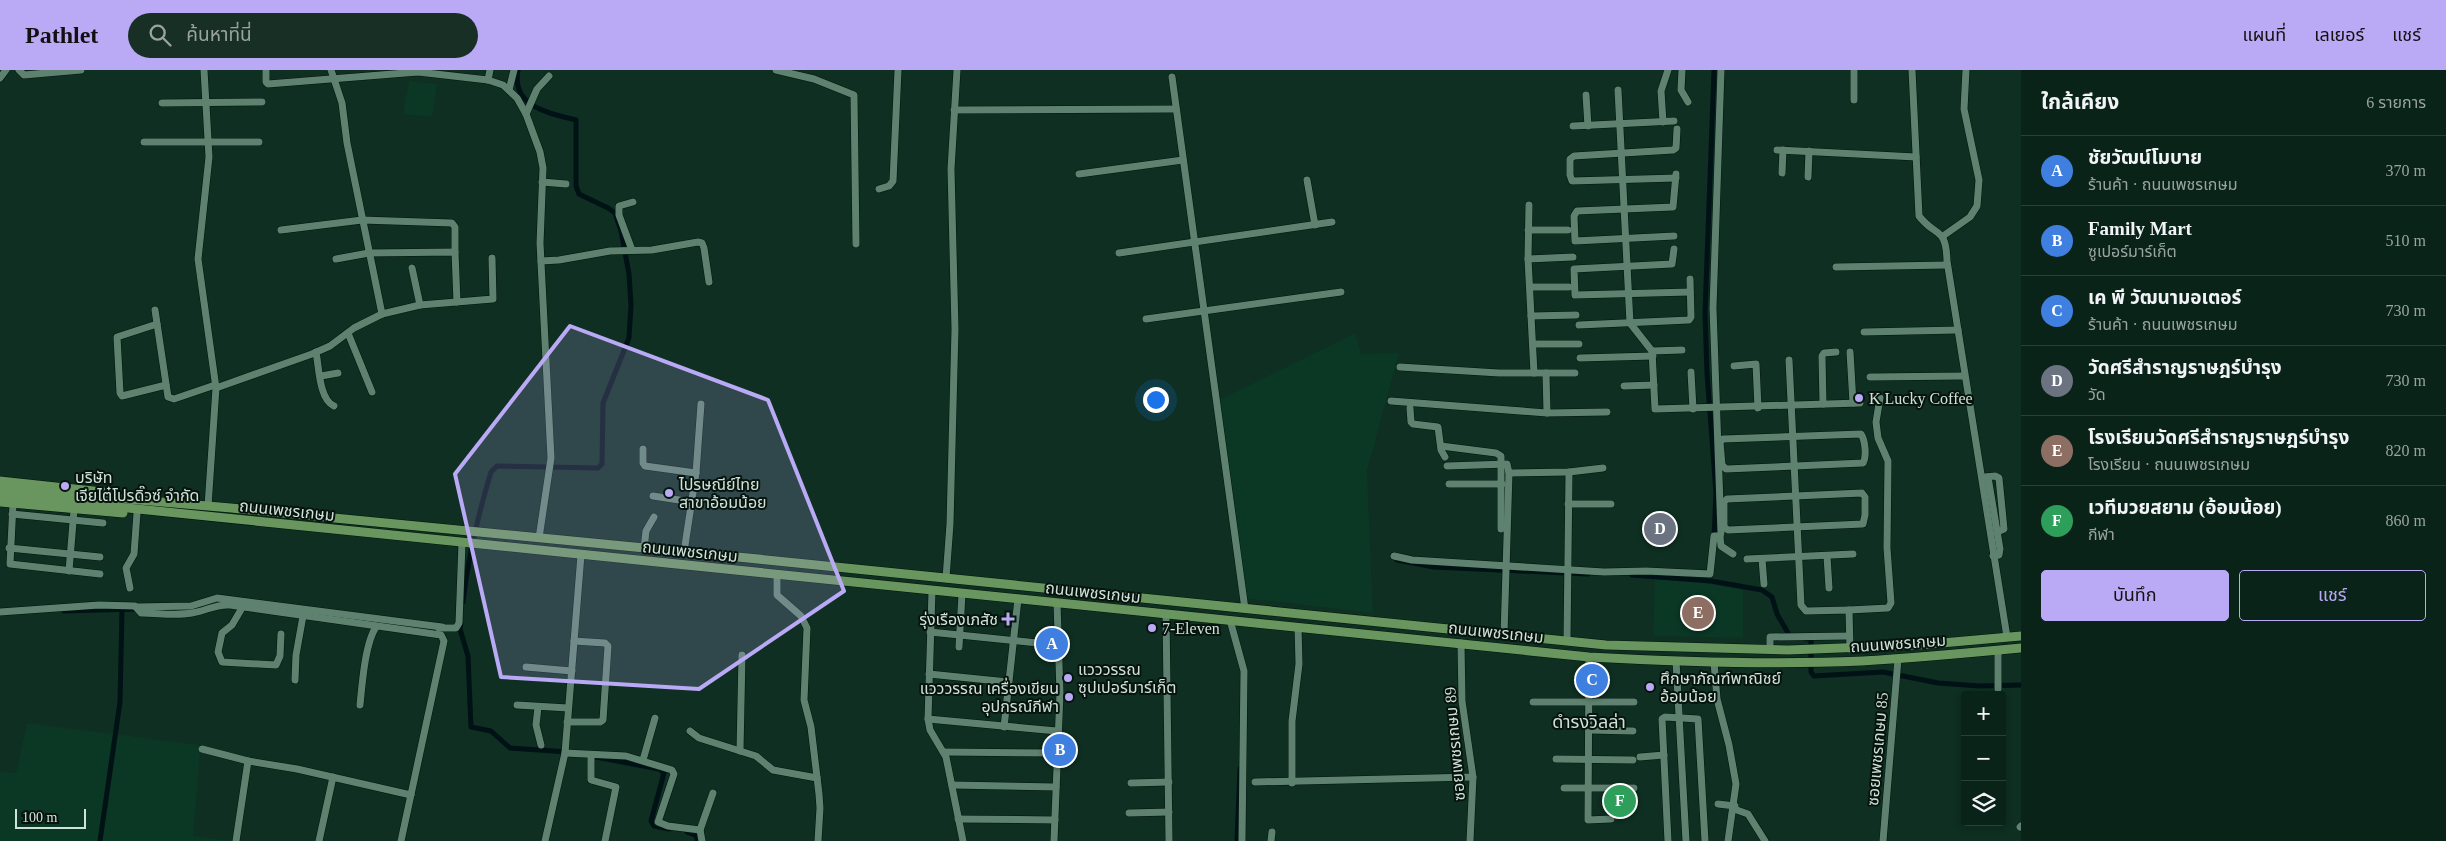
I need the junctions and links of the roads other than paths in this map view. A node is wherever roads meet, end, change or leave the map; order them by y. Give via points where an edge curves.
1 (6, 70) edge
2 (19, 70) edge
3 (81, 70) edge
4 (204, 70) edge
5 (266, 70) edge
6 (331, 70) edge
7 (490, 70) edge
8 (514, 70) edge
9 (776, 70) edge
10 (814, 70) edge
11 (898, 70) edge
12 (957, 70) edge
13 (1668, 70) edge
14 (1682, 70) edge
15 (1721, 70) edge
16 (1854, 70) edge
17 (1912, 70) edge
18 (1966, 70) edge
19 (476, 74) edge
20 (549, 76) dead end
21 (1172, 77) dead end
22 (0, 78) edge
23 (333, 79) junction
24 (814, 79) junction
25 (488, 80) junction
26 (510, 90) junction
27 (1618, 90) dead end
28 (1586, 95) dead end
29 (1854, 100) dead end
30 (262, 102) dead end
31 (1688, 102) dead end
32 (162, 103) dead end
33 (206, 103) junction
34 (530, 109) junction
35 (1176, 109) junction
36 (954, 110) junction
37 (1674, 121) dead end
38 (1663, 122) junction
39 (1620, 124) junction
40 (1573, 126) dead end
41 (1588, 126) junction
42 (1677, 129) dead end
43 (144, 142) dead end
44 (209, 142) junction
45 (260, 142) dead end
46 (1809, 151) junction
47 (1621, 154) junction
48 (1916, 157) junction
49 (1183, 160) junction
50 (1782, 173) dead end
51 (1078, 174) dead end
52 (1808, 177) dead end
53 (1308, 180) dead end
54 (1622, 181) junction
55 (542, 182) junction
56 (566, 184) dead end
57 (879, 189) dead end
58 (633, 202) dead end
59 (1528, 205) dead end
60 (1624, 210) junction
61 (362, 220) junction
62 (1332, 222) dead end
63 (1315, 225) junction
64 (281, 230) dead end
65 (1528, 230) junction
66 (1568, 230) dead end
67 (1674, 236) dead end
68 (1942, 236) junction
69 (1625, 238) junction
70 (1194, 243) junction
71 (856, 244) dead end
72 (1674, 249) dead end
73 (627, 250) junction
74 (455, 252) junction
75 (369, 253) junction
76 (1119, 253) dead end
77 (1573, 257) dead end
78 (336, 258) dead end
79 (492, 258) dead end
80 (1528, 259) junction
81 (541, 261) junction
82 (1948, 265) junction
83 (1627, 266) junction
84 (1836, 267) dead end
85 (412, 268) dead end
86 (1690, 279) dead end
87 (710, 282) dead end
88 (1569, 286) dead end
89 (1530, 287) junction
90 (1341, 292) dead end
91 (1690, 292) junction
92 (1628, 295) junction
93 (457, 302) junction
94 (420, 305) junction
95 (155, 310) dead end
96 (1204, 312) junction
97 (382, 314) junction
98 (1576, 315) dead end
99 (1531, 316) junction
100 (1146, 319) dead end
101 (1630, 323) junction
102 (157, 324) junction
103 (1579, 326) dead end
104 (1958, 330) junction
105 (1864, 332) dead end
106 (348, 333) junction
107 (1533, 344) junction
108 (1579, 344) dead end
109 (1682, 350) dead end
110 (316, 352) junction
111 (1836, 352) dead end
112 (1850, 352) dead end
113 (1652, 354) junction
114 (1580, 358) dead end
115 (1789, 360) dead end
116 (1734, 366) dead end
117 (1400, 367) dead end
118 (1691, 372) dead end
119 (338, 373) dead end
120 (1534, 373) junction
121 (1546, 373) junction
122 (1575, 373) dead end
123 (321, 376) junction
124 (1964, 376) junction
125 (1870, 377) dead end
126 (166, 385) junction
127 (1654, 385) junction
128 (216, 386) junction
129 (1624, 386) dead end
130 (372, 392) dead end
131 (1880, 398) dead end
132 (1391, 401) dead end
133 (702, 404) dead end
134 (1823, 404) junction
135 (334, 406) dead end
136 (1790, 406) junction
137 (1410, 408) dead end
138 (1758, 408) junction
139 (1692, 409) junction
140 (1713, 409) junction
141 (1547, 412) junction
142 (1607, 412) dead end
143 (1792, 438) junction
144 (1441, 446) junction
145 (643, 448) dead end
146 (1445, 457) dead end
147 (1502, 464) junction
148 (1447, 466) dead end
149 (1793, 467) junction
150 (1603, 468) dead end
151 (1569, 472) junction
152 (696, 473) junction
153 (1509, 473) junction
154 (1980, 478) junction
155 (0, 481) edge
156 (1449, 484) dead end
157 (1502, 484) junction
158 (0, 488) edge
159 (0, 495) edge
160 (653, 496) dead end
161 (1795, 497) junction
162 (0, 502) edge
163 (164, 502) junction
164 (692, 502) junction
165 (13, 504) junction
166 (1568, 504) junction
167 (1611, 504) dead end
168 (208, 506) junction
169 (74, 510) junction
170 (163, 512) junction
171 (137, 513) junction
172 (12, 514) junction
173 (654, 517) dead end
174 (73, 520) junction
175 (102, 523) dead end
176 (1501, 528) dead end
177 (1796, 528) junction
178 (1717, 536) junction
179 (539, 538) junction
180 (468, 544) junction
181 (9, 548) junction
182 (644, 549) junction
183 (684, 552) junction
184 (70, 554) junction
185 (1734, 554) dead end
186 (1853, 554) dead end
187 (581, 555) junction
188 (1394, 556) dead end
189 (1827, 556) junction
190 (1993, 556) junction
191 (100, 557) dead end
192 (1797, 557) junction
193 (1747, 559) dead end
194 (1762, 559) junction
195 (1506, 568) junction
196 (68, 571) junction
197 (1567, 572) junction
198 (100, 574) dead end
199 (777, 575) junction
200 (946, 578) junction
201 (1764, 584) dead end
202 (130, 588) dead end
203 (1829, 588) dead end
204 (932, 591) junction
205 (962, 594) junction
206 (1018, 599) junction
207 (1057, 603) junction
208 (242, 608) junction
209 (1245, 608) junction
210 (137, 609) junction
211 (1849, 610) junction
212 (0, 612) edge
213 (1166, 614) junction
214 (303, 616) junction
215 (1230, 620) junction
216 (376, 627) junction
217 (1298, 627) junction
218 (437, 630) junction
219 (930, 632) junction
220 (281, 634) dead end
221 (959, 634) junction
222 (1504, 635) junction
223 (1849, 636) junction
224 (2021, 636) edge
225 (2007, 637) junction
226 (574, 641) junction
227 (1013, 641) junction
228 (1567, 641) junction
229 (1461, 643) junction
230 (1057, 646) junction
231 (1623, 646) junction
232 (958, 647) dead end
233 (1676, 648) junction
234 (2021, 648) edge
235 (1698, 649) junction
236 (1850, 649) junction
237 (1770, 650) junction
238 (1998, 650) junction
239 (742, 655) dead end
240 (1589, 657) junction
241 (1624, 659) junction
242 (1676, 662) junction
243 (1699, 662) junction
244 (1714, 662) junction
245 (1898, 663) junction
246 (526, 667) dead end
247 (572, 671) junction
248 (929, 674) junction
249 (294, 680) dead end
250 (1008, 682) junction
251 (1998, 689) dead end
252 (1533, 702) dead end
253 (1589, 702) junction
254 (1634, 702) dead end
255 (360, 705) dead end
256 (517, 706) dead end
257 (538, 708) junction
258 (568, 708) junction
259 (655, 718) dead end
260 (1679, 718) junction
261 (928, 719) junction
262 (567, 722) junction
263 (1004, 726) junction
264 (1589, 730) junction
265 (690, 731) dead end
266 (1057, 731) junction
267 (1633, 731) dead end
268 (542, 745) dead end
269 (202, 749) dead end
270 (740, 751) junction
271 (565, 752) junction
272 (944, 752) junction
273 (1056, 753) junction
274 (592, 755) junction
275 (1664, 755) junction
276 (1556, 759) dead end
277 (643, 760) junction
278 (1589, 760) junction
279 (248, 761) junction
280 (333, 777) junction
281 (1473, 777) junction
282 (817, 778) junction
283 (1168, 782) junction
284 (1255, 782) dead end
285 (1131, 783) dead end
286 (1292, 783) junction
287 (952, 785) junction
288 (1056, 787) junction
289 (1564, 788) dead end
290 (1589, 788) junction
291 (1634, 788) dead end
292 (714, 794) dead end
293 (411, 795) junction
294 (1718, 804) dead end
295 (1734, 808) junction
296 (1169, 812) junction
297 (1129, 813) dead end
298 (958, 819) junction
299 (1611, 819) dead end
300 (1055, 820) junction
301 (700, 830) junction
302 (1272, 832) dead end
303 (236, 841) edge
304 (319, 841) edge
305 (403, 841) edge
306 (546, 841) edge
307 (605, 841) edge
308 (702, 841) edge
309 (818, 841) edge
310 (963, 841) edge
311 (1054, 841) edge
312 (1169, 841) edge
313 (1242, 841) edge
314 (1271, 841) edge
315 (1470, 841) edge
316 (1668, 841) edge
317 (1686, 841) edge
318 (1704, 841) edge
319 (1728, 841) edge
320 (1765, 841) edge
321 (1882, 841) edge

1 - 22 street
2 - 3 street via 24,76
4 - 33 street
5 - 23 street via 268,84
6 - 23 street
7 - 25 street
8 - 26 street
9 - 24 street
10 - 24 street
11 - 57 street via 893,181
12 - 36 street
13 - 38 street via 1661,91
14 - 31 street via 1682,90
15 - 140 street
16 - 29 street
17 - 48 street
18 - 68 street via 1964,110 1979,180 1977,206 1970,217
19 - 23 street via 418,72
19 - 25 street
20 - 34 street via 538,89
21 - 35 street
23 - 61 street via 342,103
24 - 71 street via 854,95
25 - 26 street
26 - 34 street
27 - 39 street
28 - 41 street
30 - 33 street
32 - 33 street
33 - 44 street
34 - 55 street via 540,152
35 - 36 street
35 - 49 street
36 - 200 street via 950,169 954,225 954,395
37 - 38 street
38 - 39 street
39 - 41 street
39 - 47 street
40 - 41 street
42 - 47 street via 1676,148 1673,150
43 - 44 street
44 - 45 street
44 - 128 street via 197,251
46 - 48 street
46 - 50 street via 1780,150
46 - 52 street
47 - 54 street
47 - 54 street via 1572,157 1570,179 1576,182
48 - 68 street via 1918,216
49 - 51 street
49 - 70 street
53 - 63 street
54 - 60 street
54 - 60 street via 1676,176 1673,207
55 - 56 street
55 - 81 street
58 - 73 street via 622,204 619,212
59 - 65 street
60 - 69 street
60 - 69 street via 1577,211 1574,216 1575,240
61 - 64 street
61 - 74 street via 452,223 455,227
61 - 75 street
62 - 63 street
63 - 70 street
65 - 66 street
65 - 80 street
67 - 69 street
68 - 82 street
69 - 83 street
70 - 76 street
70 - 96 street
72 - 83 street via 1672,264
73 - 81 street
73 - 87 street via 702,243
74 - 75 street
74 - 93 street
75 - 78 street
75 - 97 street
77 - 80 street
79 - 93 street via 494,298
80 - 89 street
81 - 179 street via 551,445
82 - 84 street
82 - 104 street
83 - 92 street
83 - 92 street via 1574,269 1574,284 1576,297
85 - 94 street
86 - 91 street
88 - 89 street
89 - 99 street
90 - 96 street
91 - 92 street
91 - 101 street via 1689,320
92 - 101 street
93 - 94 street
94 - 97 street
95 - 102 street
96 - 100 street
96 - 209 street
97 - 106 street
98 - 99 street
99 - 107 street
101 - 103 street
101 - 113 street
102 - 126 street
102 - 126 street via 117,337 120,393 122,396
104 - 105 street
104 - 124 street
106 - 110 street
106 - 130 street
107 - 108 street
107 - 120 street
109 - 113 street
110 - 123 street
110 - 128 street
111 - 134 street via 1824,352 1822,356
112 - 134 street via 1857,403
113 - 114 street
113 - 127 street
115 - 136 street
116 - 138 street via 1756,364
117 - 120 street
118 - 139 street
119 - 123 street
120 - 121 street
121 - 122 street
121 - 141 street
123 - 135 street via 327,401
124 - 125 street
124 - 154 street
126 - 128 street via 170,399
127 - 129 street
127 - 139 street via 1656,410
128 - 168 street
131 - 211 street via 1876,422 1878,438 1888,462 1887,548 1891,603 1888,608
132 - 141 street
133 - 152 street
134 - 136 street
136 - 138 street
136 - 143 street
137 - 144 street via 1413,424 1438,427
138 - 140 street
139 - 140 street
140 - 178 street
141 - 142 street
143 - 149 street
143 - 149 street via 1861,434 1865,458 1863,463
143 - 149 street via 1723,439 1720,442 1724,469
144 - 146 street
144 - 147 street via 1498,454
145 - 152 street via 645,466
147 - 148 street
147 - 153 street via 1508,464
147 - 157 street
149 - 161 street
150 - 151 street
151 - 153 street
151 - 166 street
152 - 164 street
153 - 195 street
154 - 190 street
154 - 190 street via 1999,478 2004,529 1997,532 2000,553
155 - 163 main road, ถนนเพชรเกษม
156 - 157 street
157 - 176 street
158 - 163 main road, ถนนเพชรเกษม
159 - 170 main road, ถนนเพชรเกษม
160 - 164 street
161 - 177 street
161 - 177 street via 1857,493 1865,497 1863,524
161 - 177 street via 1727,499 1724,502 1724,527 1728,530
162 - 165 main road, ถนนเพชรเกษม
163 - 168 main road, ถนนเพชรเกษม
164 - 183 street
165 - 169 main road, ถนนเพชรเกษม
165 - 172 street
166 - 167 street
166 - 197 street
168 - 179 main road, ถนนเพชรเกษม
169 - 171 main road, ถนนเพชรเกษม
169 - 174 street
170 - 171 main road, ถนนเพชรเกษม
170 - 180 main road, ถนนเพชรเกษม
171 - 202 street via 134,554 126,568
172 - 174 street
172 - 181 street
173 - 182 street via 646,531
174 - 175 street
174 - 184 street
177 - 192 street
178 - 185 street via 1721,546
178 - 197 street via 1708,576 1663,572
179 - 182 main road, ถนนเพชรเกษม
180 - 187 main road, ถนนเพชรเกษม
180 - 218 street via 459,624 456,628
181 - 184 street
181 - 196 street via 8,562 12,565
182 - 183 main road, ถนนเพชรเกษม
183 - 200 main road, ถนนเพชรเกษม
184 - 191 street
184 - 196 street
186 - 189 street
187 - 199 main road, ถนนเพชรเกษม
187 - 226 street
188 - 195 street
189 - 192 street
189 - 203 street
190 - 225 street
192 - 194 street
192 - 211 street via 1803,610
193 - 194 street
194 - 201 street
195 - 197 street
195 - 222 street
196 - 198 street
197 - 228 street
199 - 204 main road, ถนนเพชรเกษม
199 - 282 street via 777,595 801,616 807,628 804,700
200 - 209 main road, ถนนเพชรเกษม
204 - 205 main road, ถนนเพชรเกษม
204 - 219 street
205 - 206 main road, ถนนเพชรเกษม
205 - 221 street
206 - 207 main road, ถนนเพชรเกษม
206 - 227 street
207 - 213 main road, ถนนเพชรเกษม
207 - 230 street
208 - 210 street via 221,604 189,614
208 - 214 street
208 - 220 street via 222,633 218,652 222,662 276,664 280,656
209 - 222 main road, ถนนเพชรเกษม
210 - 212 street via 99,606
210 - 218 street via 191,606 217,598
211 - 223 street
213 - 215 main road, ถนนเพชรเกษม
213 - 283 street
214 - 216 street
214 - 249 street
215 - 217 main road, ถนนเพชรเกษม
215 - 313 street via 1244,671
216 - 218 street
216 - 255 street via 367,652
217 - 229 main road, ถนนเพชรเกษม
217 - 286 street
218 - 293 street via 444,641
219 - 221 street
219 - 248 street
221 - 227 street
221 - 232 street
222 - 228 main road, ถนนเพชรเกษม
223 - 236 street
223 - 237 street via 1770,637
224 - 225 main road, ถนนเพชรเกษม
225 - 236 main road, ถนนเพชรเกษม
226 - 247 street
226 - 262 street via 605,643 608,646 603,720
227 - 230 street
227 - 250 street
228 - 231 main road, ถนนเพชรเกษม
229 - 240 main road, ถนนเพชรเกษม
229 - 281 street, ซอยเพชรเกษม 89 via 1462,701
230 - 266 street via 1060,693
231 - 233 main road, ถนนเพชรเกษม
231 - 241 main road
233 - 235 main road, ถนนเพชรเกษม
233 - 242 main road
234 - 238 main road, ถนนเพชรเกษม
235 - 237 main road, ถนนเพชรเกษม
235 - 243 main road
236 - 237 main road, ถนนเพชรเกษม
238 - 245 main road, ถนนเพชรเกษม
238 - 251 street
239 - 270 street
240 - 241 main road, ถนนเพชรเกษม
240 - 253 street
241 - 242 main road, ถนนเพชรเกษม
242 - 243 main road, ถนนเพชรเกษม
242 - 260 street
243 - 244 main road, ถนนเพชรเกษม
244 - 245 main road, ถนนเพชรเกษม
244 - 295 street via 1717,699 1730,745 1736,784
245 - 321 street, ซอยเพชรเกษม 85
246 - 247 street
247 - 258 street
248 - 250 street
248 - 261 street
250 - 263 street
252 - 253 street
253 - 254 street
253 - 264 street
256 - 257 street
257 - 258 street
257 - 268 street via 536,725
258 - 262 street
259 - 277 street
260 - 275 street via 1662,719
260 - 317 street
260 - 318 street via 1698,719
261 - 263 street
261 - 272 street via 930,730
262 - 271 street
263 - 266 street
264 - 267 street
264 - 278 street
265 - 270 street via 699,738
266 - 273 street
269 - 279 street
270 - 282 street via 760,759 773,770
271 - 274 street
271 - 306 street
272 - 273 street
272 - 287 street
273 - 288 street
274 - 277 street
274 - 307 street via 591,780 616,787
275 - 278 street
275 - 316 street
276 - 278 street
277 - 301 street via 673,772 658,822
278 - 290 street
279 - 280 street
279 - 303 street
280 - 293 street
280 - 304 street
281 - 286 street
281 - 315 street, ซอยเพชรเกษม 89
282 - 309 street via 820,808
283 - 285 street
283 - 296 street
284 - 286 street
287 - 288 street
287 - 298 street
288 - 300 street
289 - 290 street
290 - 291 street
290 - 299 street via 1588,820
292 - 301 street
293 - 305 street
294 - 295 street
295 - 319 street
295 - 320 street via 1748,814
296 - 297 street
296 - 312 street
298 - 300 street
298 - 310 street
300 - 311 street
301 - 308 street
302 - 314 street

